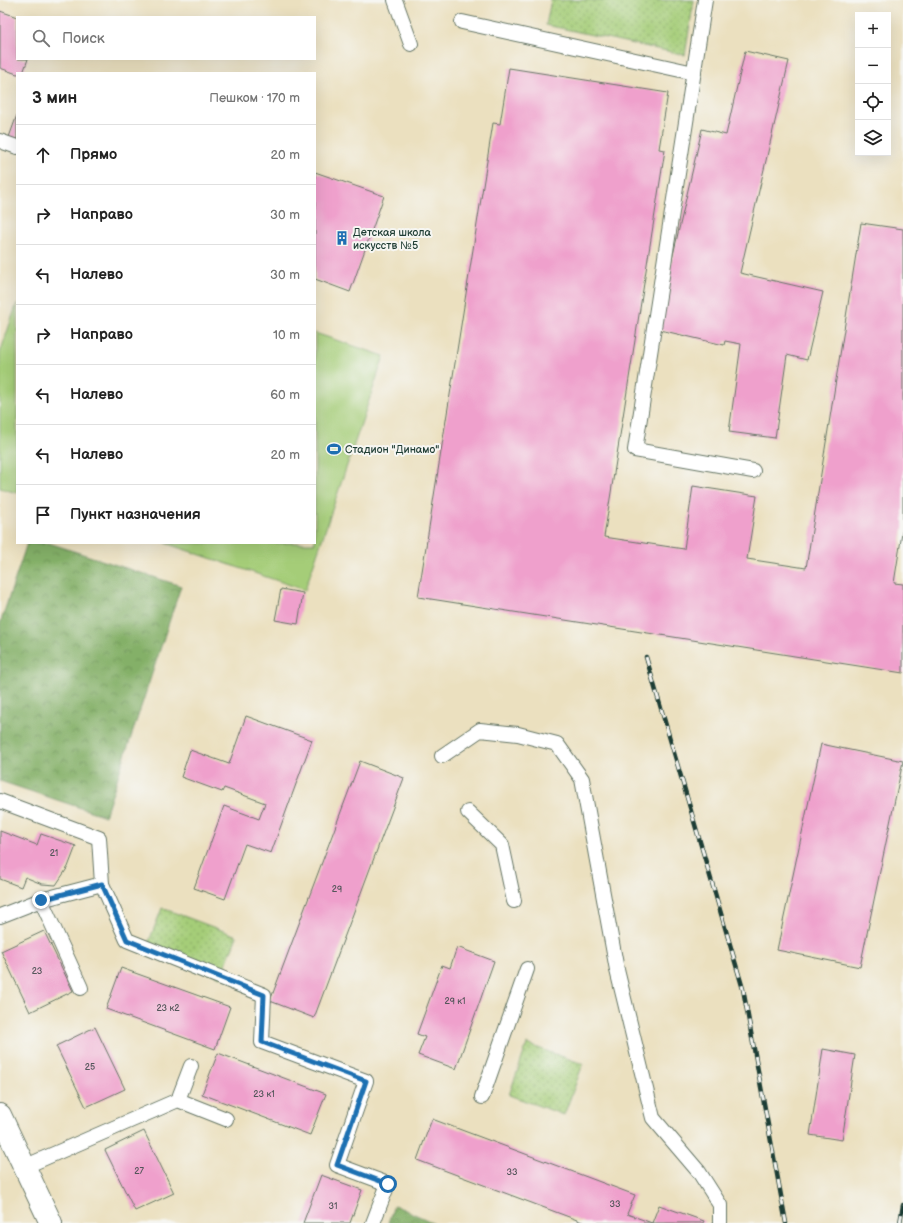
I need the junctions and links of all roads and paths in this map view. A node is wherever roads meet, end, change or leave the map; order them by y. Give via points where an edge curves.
1 (395, 0) edge
2 (705, 0) edge
3 (462, 22) dead end
4 (411, 44) dead end
5 (694, 73) junction
6 (0, 140) edge
7 (16, 147) edge
8 (753, 471) dead end
9 (442, 756) dead end
10 (0, 801) edge
11 (468, 812) dead end
12 (102, 884) junction
13 (41, 900) junction
14 (514, 901) dead end
15 (0, 916) edge
16 (527, 969) dead end
17 (81, 988) dead end
18 (191, 1066) dead end
19 (482, 1097) dead end
20 (178, 1100) junction
21 (0, 1115) edge
22 (226, 1119) dead end
23 (24, 1167) junction
24 (51, 1223) edge
25 (373, 1223) edge
26 (720, 1223) edge

1 - 4 lane
2 - 5 lane
3 - 5 lane
5 - 8 lane via 635,450
6 - 7 lane
9 - 26 lane via 480,730 518,734 557,744 582,779 617,970 653,1118 699,1172 720,1205
10 - 12 lane via 99,838
11 - 14 lane via 502,845
12 - 13 lane
12 - 25 lane via 127,940 264,995 262,1042 366,1081 337,1165 388,1184
13 - 15 lane
13 - 17 lane
16 - 19 lane
18 - 20 lane
20 - 22 lane
20 - 23 lane
21 - 23 street
23 - 24 street

